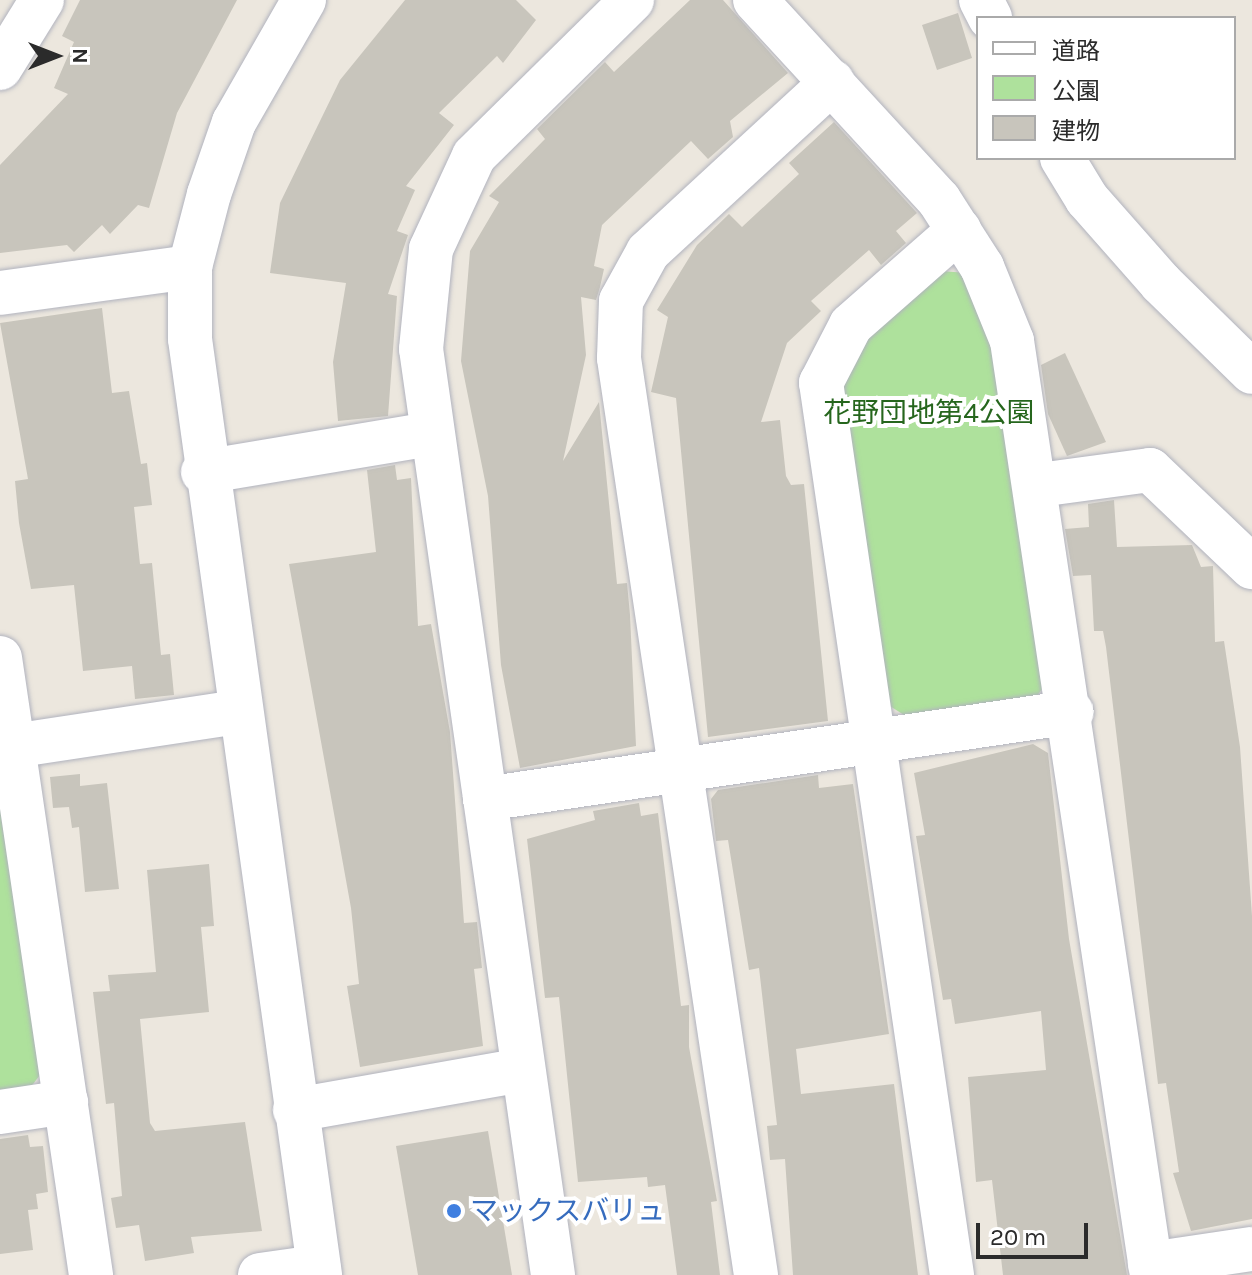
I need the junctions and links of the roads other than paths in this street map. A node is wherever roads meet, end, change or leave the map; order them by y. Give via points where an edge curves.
1 (42, 0) edge
2 (304, 0) edge
3 (632, 0) edge
4 (755, 0) edge
5 (0, 68) edge
6 (832, 82) junction
7 (1063, 160) edge
8 (959, 230) junction
9 (190, 267) junction
10 (0, 293) edge
11 (1252, 372) edge
12 (431, 434) junction
13 (203, 472) junction
14 (1039, 485) junction
15 (1252, 567) edge
16 (0, 658) edge
17 (237, 712) junction
18 (1072, 712) junction
19 (873, 743) junction
20 (13, 746) junction
21 (677, 772) junction
22 (485, 799) junction
23 (523, 1070) junction
24 (66, 1102) junction
25 (295, 1110) junction
26 (0, 1112) edge
27 (1252, 1249) edge
28 (1151, 1270) edge
29 (319, 1271) edge
30 (91, 1275) edge
31 (260, 1275) edge
32 (553, 1275) edge
33 (756, 1275) edge
34 (952, 1275) edge

1 - 5 street
2 - 9 street via 234,122
3 - 12 street via 474,156 431,249 421,349
4 - 6 street
6 - 8 street
6 - 21 street via 648,252 621,301 619,358
7 - 11 street via 1087,199 1161,283
8 - 14 street via 1012,341
8 - 19 street via 851,325 821,383
9 - 10 street
9 - 13 street
12 - 13 street
12 - 22 street
13 - 17 street
14 - 15 street via 1150,470
14 - 18 street
16 - 20 street
17 - 20 street
17 - 25 street
18 - 19 street
18 - 28 street
19 - 21 street
19 - 34 street
20 - 24 street
21 - 22 street
21 - 33 street
22 - 23 street
23 - 25 street
23 - 32 street
24 - 26 street
24 - 30 street
25 - 29 street
27 - 28 street
29 - 31 street

